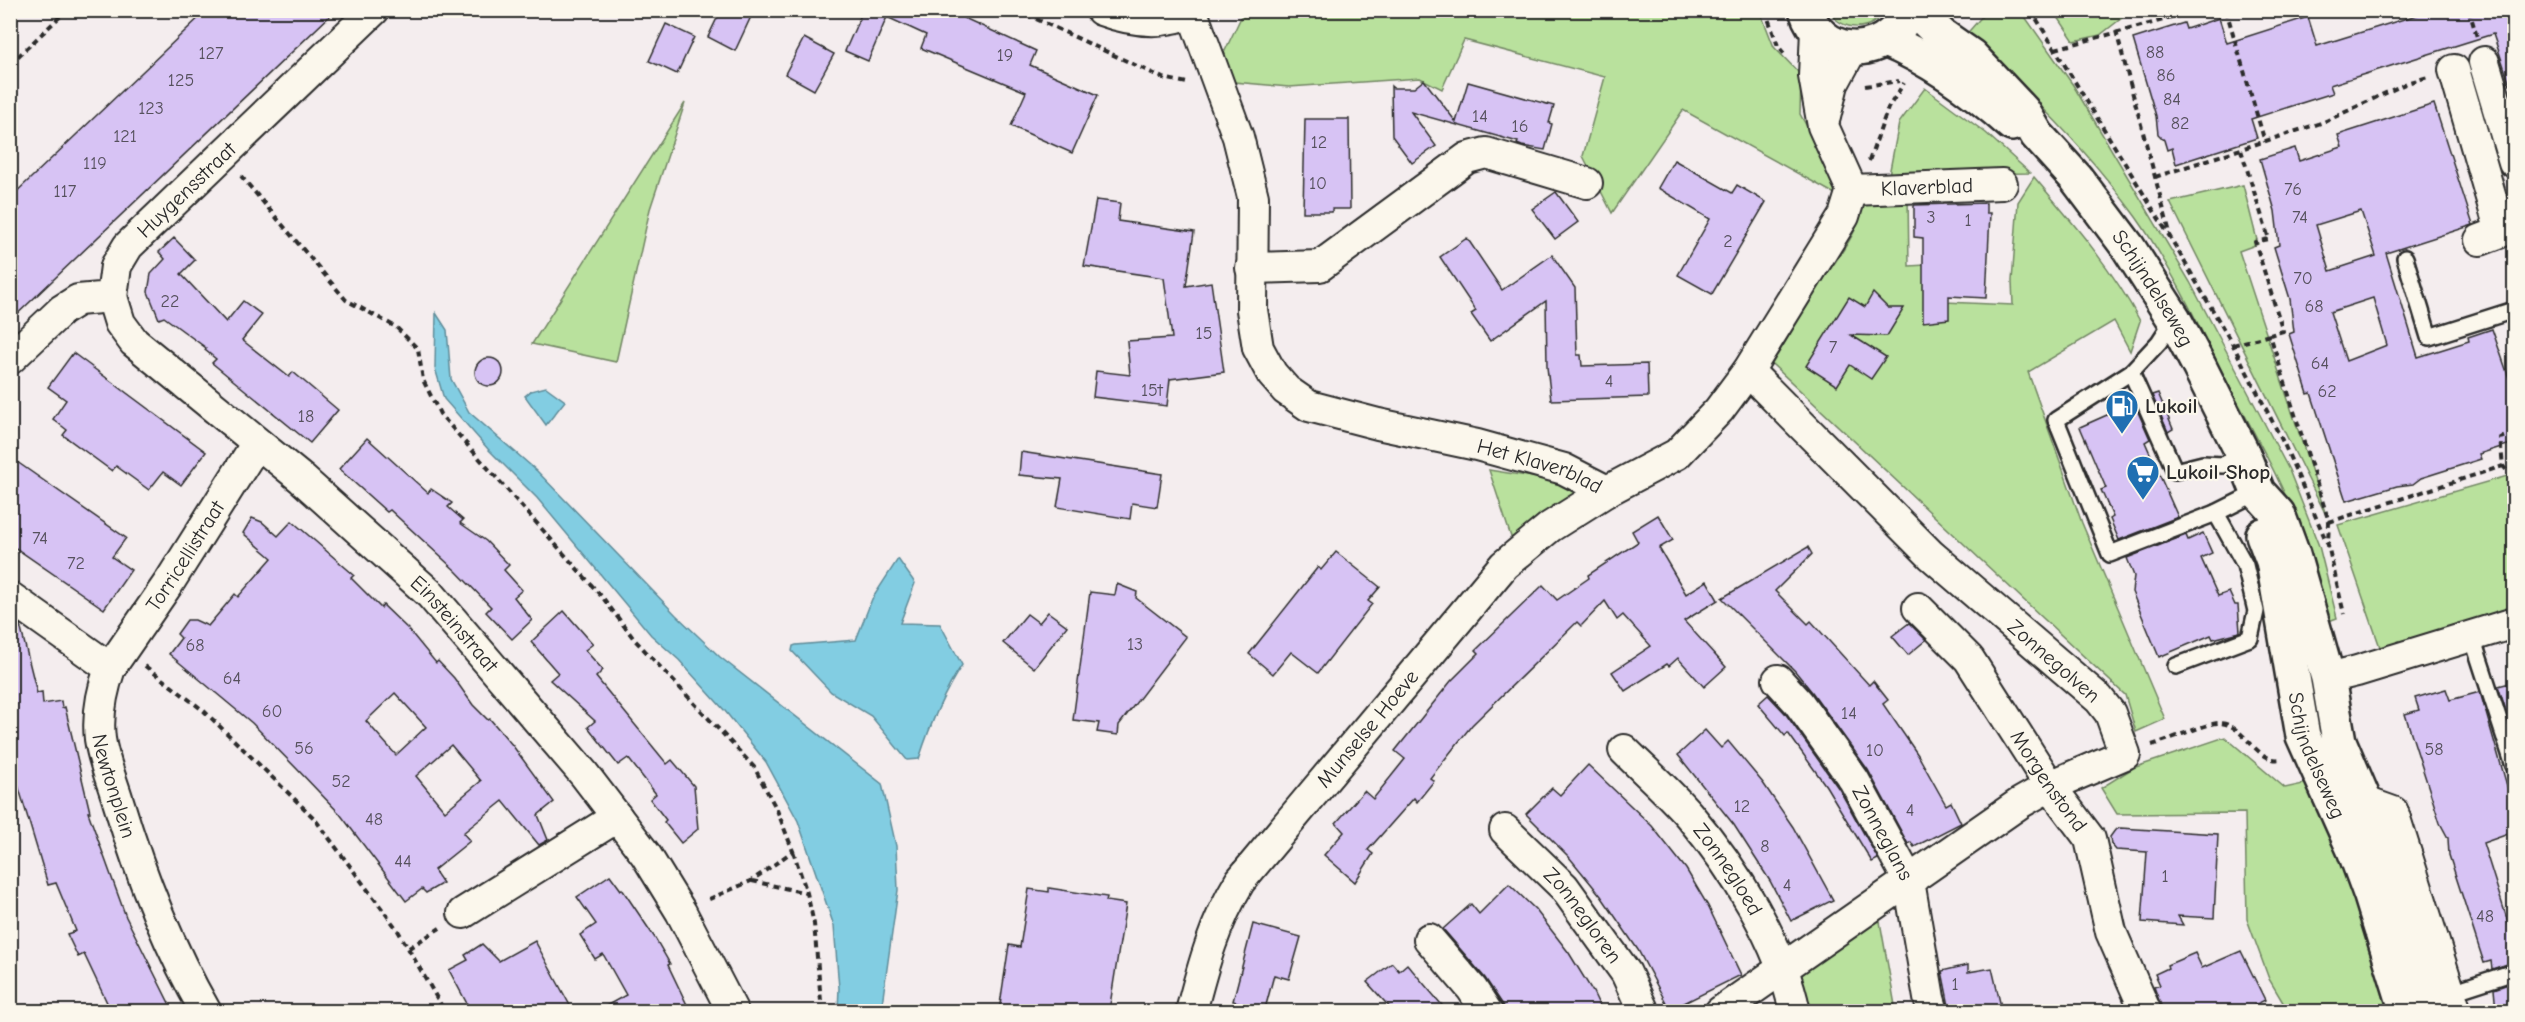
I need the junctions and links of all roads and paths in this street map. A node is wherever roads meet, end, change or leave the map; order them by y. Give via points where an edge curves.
1 (66, 10) edge
2 (374, 10) edge
3 (1017, 10) edge
4 (1101, 10) edge
5 (1907, 10) edge
6 (1915, 10) edge
7 (2201, 10) edge
8 (2226, 10) edge
9 (2469, 10) edge
10 (1193, 11) edge
11 (1811, 20) edge
12 (2116, 32) junction
13 (1885, 40) junction
14 (1852, 49) junction
15 (2055, 49) dead end
16 (2484, 62) joint
17 (10, 64) edge
18 (2454, 70) joint
19 (1215, 76) junction
20 (1906, 80) dead end
21 (1823, 126) junction
22 (2037, 135) junction
23 (2265, 142) junction
24 (2241, 150) junction
25 (223, 153) junction
26 (2514, 162) edge
27 (2514, 172) edge
28 (2156, 177) junction
29 (2486, 181) junction
30 (1587, 183) dead end
31 (2002, 184) dead end
32 (1852, 190) junction
33 (2170, 237) dead end
34 (2480, 240) dead end
35 (2404, 258) dead end
36 (1251, 268) junction
37 (112, 297) junction
38 (2514, 310) edge
39 (2174, 319) junction
40 (2270, 335) junction
41 (2233, 345) dead end
42 (10, 359) edge
43 (1748, 371) junction
44 (2131, 372) junction
45 (2514, 433) edge
46 (257, 443) junction
47 (2243, 454) junction
48 (2503, 466) junction
49 (2514, 479) edge
50 (1607, 491) junction
51 (2258, 492) junction
52 (2216, 513) junction
53 (2329, 522) junction
54 (2328, 545) dead end
55 (10, 597) edge
56 (1918, 608) dead end
57 (2514, 623) edge
58 (2285, 637) junction
59 (2472, 637) junction
60 (117, 658) junction
61 (2176, 666) dead end
62 (2328, 678) junction
63 (1778, 680) dead end
64 (1624, 750) dead end
65 (2309, 751) junction
66 (2125, 754) junction
67 (2514, 766) edge
68 (2050, 786) junction
69 (616, 817) junction
70 (1505, 830) dead end
71 (793, 851) junction
72 (751, 880) junction
73 (1909, 881) junction
74 (807, 893) junction
75 (681, 912) junction
76 (463, 913) joint
77 (1429, 939) dead end
78 (409, 948) junction
79 (1783, 968) junction
80 (2514, 972) edge
81 (2446, 1005) edge
82 (206, 1011) edge
83 (444, 1011) edge
84 (733, 1011) edge
85 (822, 1011) edge
86 (1191, 1011) edge
87 (1487, 1011) edge
88 (1644, 1011) edge
89 (1720, 1011) edge
90 (1796, 1011) edge
91 (1933, 1011) edge
92 (2146, 1011) edge
93 (2407, 1011) edge

1 - 17 path
2 - 25 street, Huygensstraat
3 - 19 path via 1175,82 1194,84
4 - 10 street, Het Klaverblad via 1125,19 1160,21
5 - 13 main road via 1901,24
6 - 22 main road, Schijndelseweg via 1971,56 2024,111
7 - 12 path
8 - 23 path
9 - 16 path
10 - 19 street, Het Klaverblad
11 - 14 main road via 1833,43
11 - 21 street
12 - 15 path
12 - 28 path
13 - 14 main road
13 - 22 main road, Schijndelseweg via 1925,60 1992,106 2017,129
14 - 21 street via 1833,84
16 - 26 street
18 - 23 path via 2407,83 2324,122
18 - 29 street
19 - 36 street, Het Klaverblad via 1238,137 1253,197
20 - 32 path via 1888,108 1866,169
21 - 32 street
22 - 39 main road, Schijndelseweg via 2128,246
23 - 24 path
24 - 28 path
24 - 40 path via 2269,239 2255,242 2283,332
25 - 37 street, Huygensstraat via 128,246 116,266
25 - 71 path via 346,300 396,327 418,349 423,380 440,414 596,590 634,639 754,766
27 - 29 street
28 - 33 path
29 - 34 street via 2501,232
30 - 36 street via 1486,153 1467,158 1320,266
31 - 32 street, Klaverblad
32 - 43 street, Het Klaverblad via 1844,216
35 - 38 lane via 2429,337
36 - 50 street, Het Klaverblad via 1258,348 1286,390 1309,406 1564,469
37 - 42 street via 78,300
37 - 46 street, Einsteinstraat via 120,323 134,342
39 - 44 lane
39 - 47 main road, Schijndelseweg
40 - 41 path
40 - 53 path
43 - 50 street, Het Klaverblad via 1719,410 1677,454
43 - 66 street, Zonnegolven via 1931,555 2099,699 2110,713
44 - 47 lane via 2175,471 2204,464 2223,465
44 - 52 lane via 2056,420 2110,554
45 - 48 path via 2500,438
46 - 60 street, Torricellistraat
46 - 69 street, Einsteinstraat via 430,594
47 - 51 main road, Schijndelseweg
48 - 49 path
48 - 53 path
50 - 86 street, Munselse Hoeve via 1550,527 1504,565 1256,860 1224,907
51 - 52 lane
51 - 58 main road, Schijndelseweg via 2259,523 2273,561
51 - 62 main road, Schijndelseweg via 2278,514 2286,535
52 - 61 lane via 2245,565 2256,610 2250,638
53 - 54 path
55 - 60 street
56 - 68 street, Morgenstond via 1969,659
57 - 59 street
58 - 62 main road via 2300,652 2308,677
58 - 65 main road, Schijndelseweg
59 - 62 street
59 - 67 lane
60 - 78 path via 204,711 314,818
60 - 82 street, Newtonplein via 102,690 100,741 129,838 156,909
62 - 81 main road, Schijndelseweg via 2339,741
63 - 73 street, Zonneglans via 1854,780
64 - 79 street, Zonnegloed via 1688,814 1739,880
65 - 66 path via 2278,760 2265,755 2233,727 2218,723
65 - 93 main road, Schijndelseweg via 2358,859
66 - 68 street
68 - 73 street
68 - 92 street, Morgenstond via 2090,839 2111,932
69 - 75 street, Einsteinstraat via 646,855
69 - 76 street
70 - 88 street, Zonnegloren via 1564,887 1626,973
71 - 72 path
71 - 74 path
72 - 74 path
72 - 75 path
73 - 79 street
73 - 91 street, Zonneglans
74 - 85 path via 814,924
75 - 84 street, Einsteinstraat
76 - 78 path
77 - 87 street
78 - 83 path
79 - 89 street
79 - 90 street, Zonnegloed
80 - 81 lane

